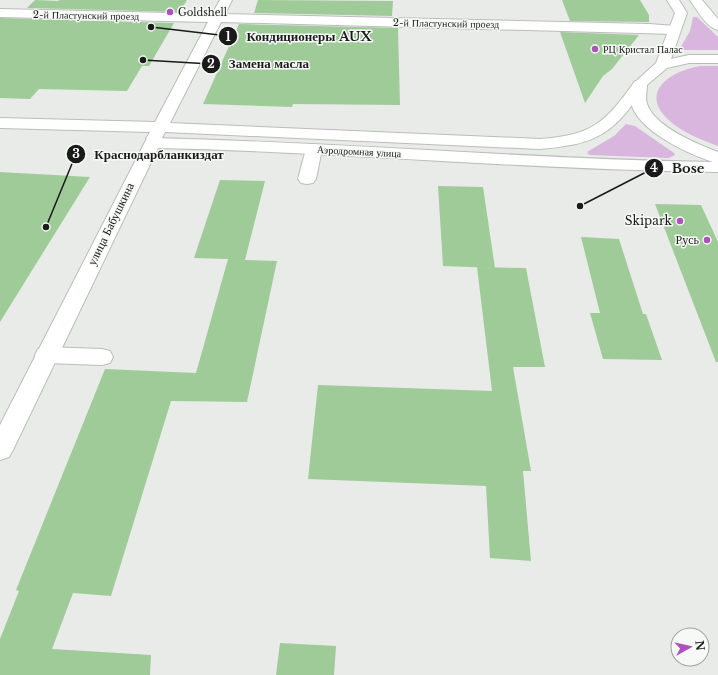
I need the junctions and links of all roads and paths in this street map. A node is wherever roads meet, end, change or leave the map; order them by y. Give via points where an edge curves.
1 (226, 0) edge
2 (673, 0) edge
3 (696, 0) edge
4 (0, 13) edge
5 (218, 18) junction
6 (718, 26) edge
7 (676, 30) junction
8 (718, 59) edge
9 (662, 65) junction
10 (640, 84) junction
11 (0, 123) edge
12 (0, 137) edge
13 (150, 138) junction
14 (100, 141) dead end
15 (314, 149) junction
16 (718, 158) edge
17 (718, 167) edge
18 (307, 179) dead end
19 (46, 355) junction
20 (102, 357) dead end
21 (0, 450) edge

1 - 5 street, улица Бабушкина
2 - 7 street via 681,13
3 - 6 street
4 - 5 street, 2-й Пластунский проезд
5 - 7 street, 2-й Пластунский проезд via 641,27
5 - 13 street, улица Бабушкина
7 - 9 street via 666,48
8 - 9 street via 689,59
9 - 10 street, Аэродромная улица
10 - 13 street, Аэродромная улица via 620,114 605,127 593,135 562,143
10 - 16 street via 639,102 647,116 684,143
11 - 13 street, Аэродромная улица
12 - 14 street
13 - 15 street, Аэродромная улица
13 - 19 street, улица Бабушкина
15 - 17 street, Аэродромная улица via 617,165
15 - 18 street
19 - 20 street
19 - 21 street, улица Бабушкина

